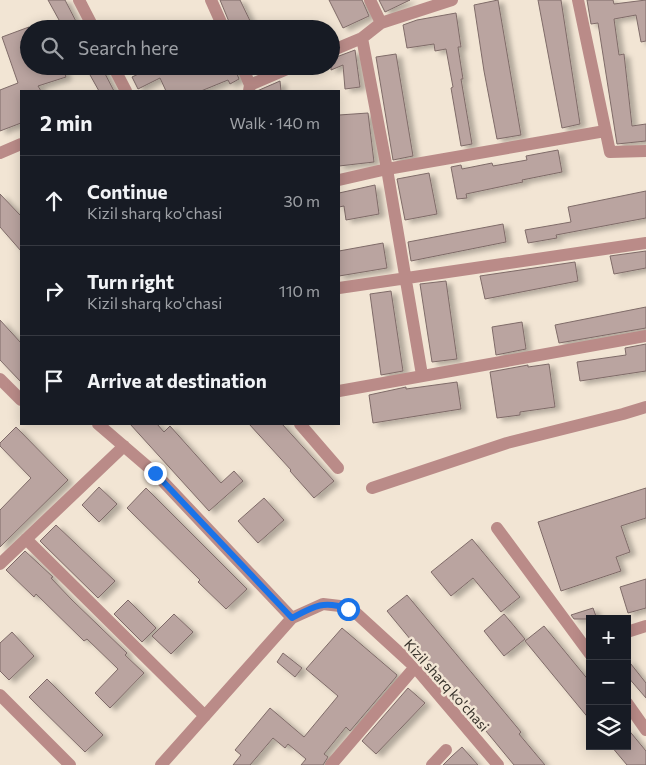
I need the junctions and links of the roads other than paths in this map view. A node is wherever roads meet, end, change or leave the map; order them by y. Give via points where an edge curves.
1 (80, 0) edge
2 (211, 0) edge
3 (370, 0) edge
4 (452, 0) edge
5 (578, 0) edge
6 (90, 20) edge
7 (220, 20) edge
8 (381, 23) junction
9 (362, 38) junction
10 (340, 47) edge
11 (118, 75) edge
12 (245, 75) edge
13 (276, 75) edge
14 (249, 88) edge
15 (125, 90) edge
16 (605, 131) junction
17 (20, 144) edge
18 (0, 152) edge
19 (646, 152) edge
20 (387, 169) junction
21 (340, 180) edge
22 (646, 243) edge
23 (405, 279) junction
24 (340, 288) edge
25 (646, 336) edge
26 (422, 375) junction
27 (0, 379) edge
28 (340, 391) edge
29 (20, 399) edge
30 (646, 407) edge
31 (99, 425) edge
32 (301, 425) edge
33 (124, 446) junction
34 (338, 468) dead end
35 (372, 488) dead end
36 (497, 528) dead end
37 (26, 540) junction
38 (0, 564) edge
39 (292, 618) junction
40 (646, 626) edge
41 (631, 631) edge
42 (586, 646) edge
43 (414, 667) junction
44 (0, 695) edge
45 (628, 705) edge
46 (204, 716) junction
47 (646, 730) edge
48 (446, 750) dead end
49 (70, 765) edge
50 (161, 765) edge
51 (331, 765) edge
52 (432, 765) edge
53 (498, 765) edge

1 - 6 street
2 - 7 street
3 - 8 street
4 - 8 street
5 - 16 street
8 - 9 street
9 - 10 street
9 - 20 street
11 - 15 street
12 - 14 street
13 - 14 street
16 - 19 street via 610,152
16 - 20 street
17 - 18 street
20 - 21 street
20 - 23 street
22 - 23 street
23 - 24 street
23 - 26 street
25 - 26 street
26 - 28 street
27 - 29 street
30 - 35 street via 507,443
31 - 33 street
32 - 34 street
33 - 37 street
33 - 39 street via 155,473
36 - 42 street
37 - 38 street
37 - 46 street
39 - 43 street, Kizil sharq ko'chasi via 323,604 348,609
39 - 46 street, Kizil sharq ko'chasi
40 - 41 street
43 - 51 street
43 - 53 street, Kizil sharq ko'chasi
44 - 49 street
45 - 47 street
46 - 50 street, Kizil sharq ko'chasi
48 - 52 street

